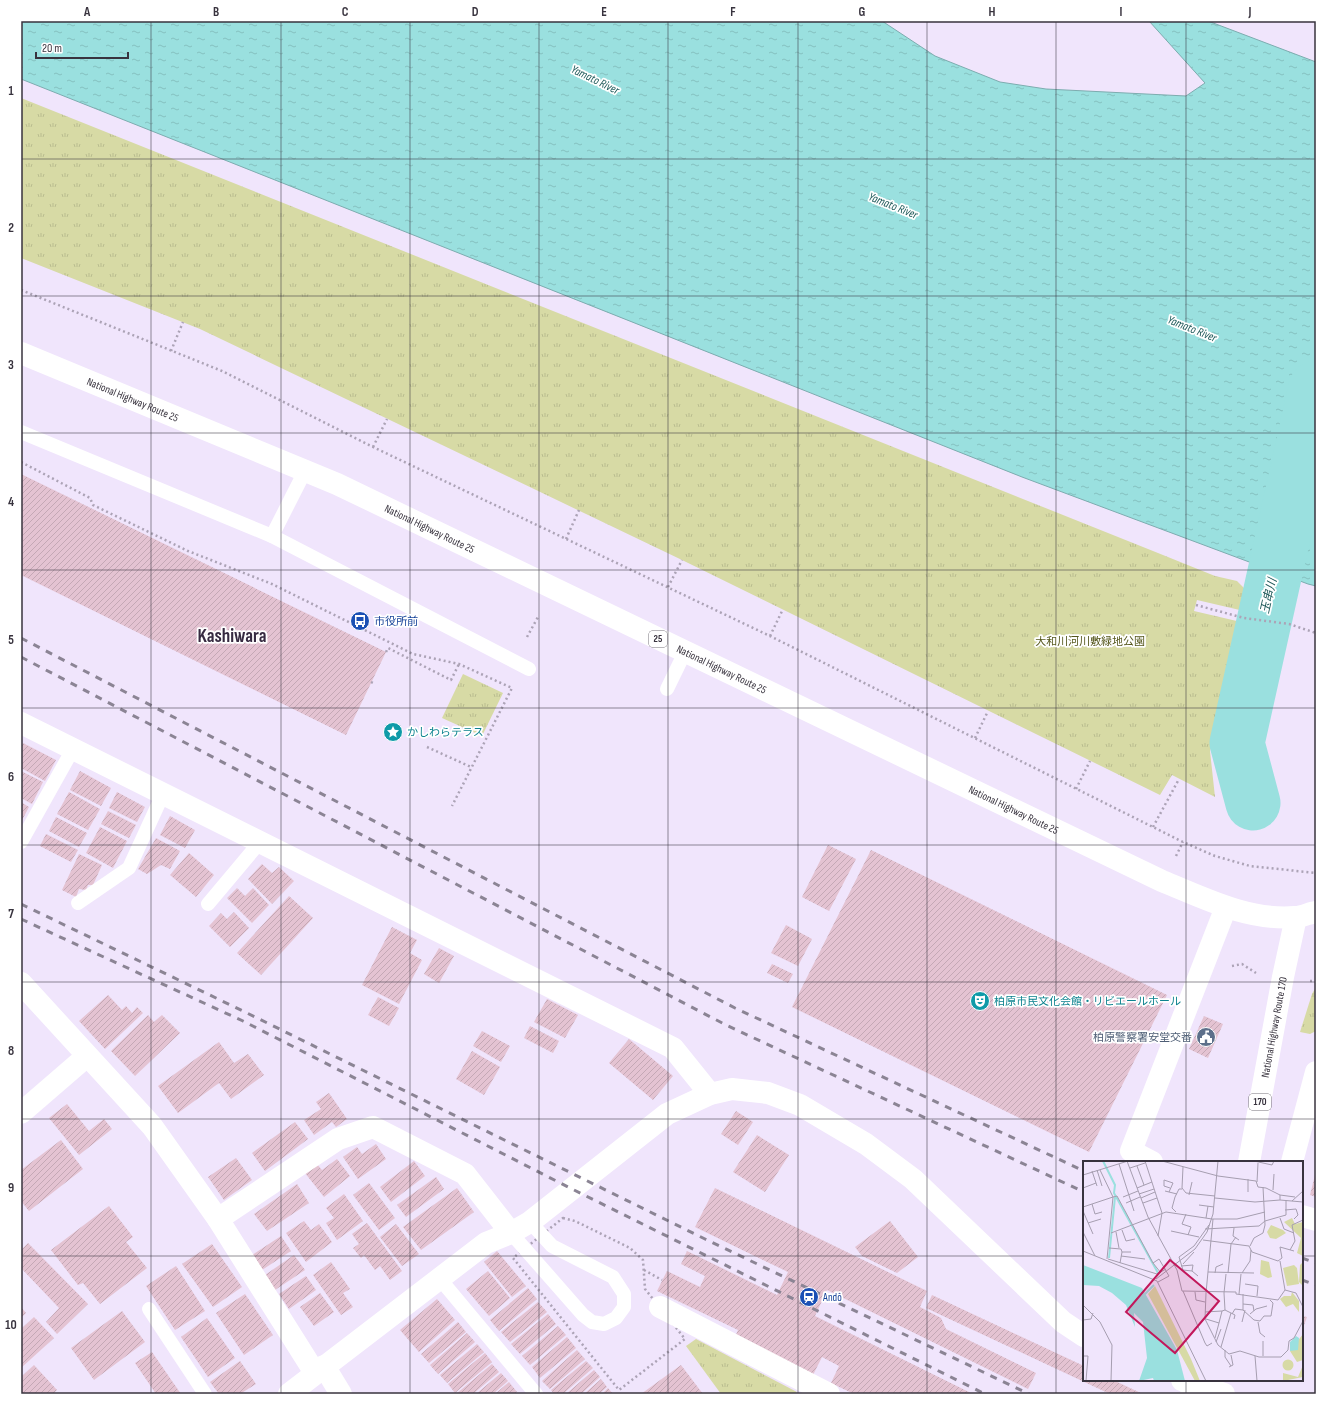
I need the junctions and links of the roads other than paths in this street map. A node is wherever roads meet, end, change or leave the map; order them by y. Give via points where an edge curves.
1 (21, 353) edge
2 (21, 432) edge
3 (305, 471) junction
4 (272, 536) junction
5 (686, 652) junction
6 (529, 669) dead end
7 (667, 689) dead end
8 (21, 723) edge
9 (73, 749) junction
10 (164, 794) junction
11 (21, 842) edge
12 (260, 842) junction
13 (78, 903) dead end
14 (208, 904) dead end
15 (1226, 907) junction
16 (1306, 914) edge
17 (21, 983) edge
18 (87, 1056) junction
19 (1315, 1081) edge
20 (710, 1094) junction
21 (21, 1113) edge
22 (1150, 1161) edge
23 (1249, 1161) edge
24 (1292, 1161) edge
25 (1303, 1216) edge
26 (218, 1219) junction
27 (1316, 1220) edge
28 (520, 1227) junction
29 (440, 1279) junction
30 (660, 1307) dead end
31 (149, 1309) dead end
32 (1083, 1335) edge
33 (320, 1369) junction
34 (1190, 1385) edge
35 (205, 1394) edge
36 (288, 1394) edge
37 (342, 1394) edge
38 (536, 1394) edge
39 (830, 1394) edge
40 (1224, 1394) edge

1 - 3 main road, National Highway Route 25 / 25
2 - 4 lane
3 - 4 lane
3 - 5 main road, National Highway Route 25 / 25 via 352,491
4 - 6 lane
5 - 7 lane
5 - 15 main road, National Highway Route 25 / 25 via 1162,881
8 - 9 main road
9 - 10 main road
9 - 11 lane
10 - 12 main road
10 - 13 lane via 129,868
12 - 14 lane
12 - 20 main road via 673,1048
15 - 16 main road, National Highway Route 25 / 25 via 1262,916
15 - 22 main road via 1131,1151
16 - 23 main road, National Highway Route 170 / 170 via 1276,1012
17 - 18 main road
18 - 21 main road
18 - 26 main road via 152,1126
19 - 24 main road
20 - 28 main road via 667,1114
20 - 32 main road via 732,1089 768,1093 800,1106 866,1144 913,1180 1063,1322
25 - 27 main road
26 - 28 main road via 338,1139 373,1127 465,1174
26 - 33 main road
28 - 28 lane via 613,1277 624,1294 624,1307 616,1318 604,1324 592,1322 583,1315
28 - 29 main road via 486,1243
29 - 33 main road
29 - 38 lane
30 - 39 main road
31 - 35 lane
33 - 36 main road
33 - 37 main road
34 - 40 main road

